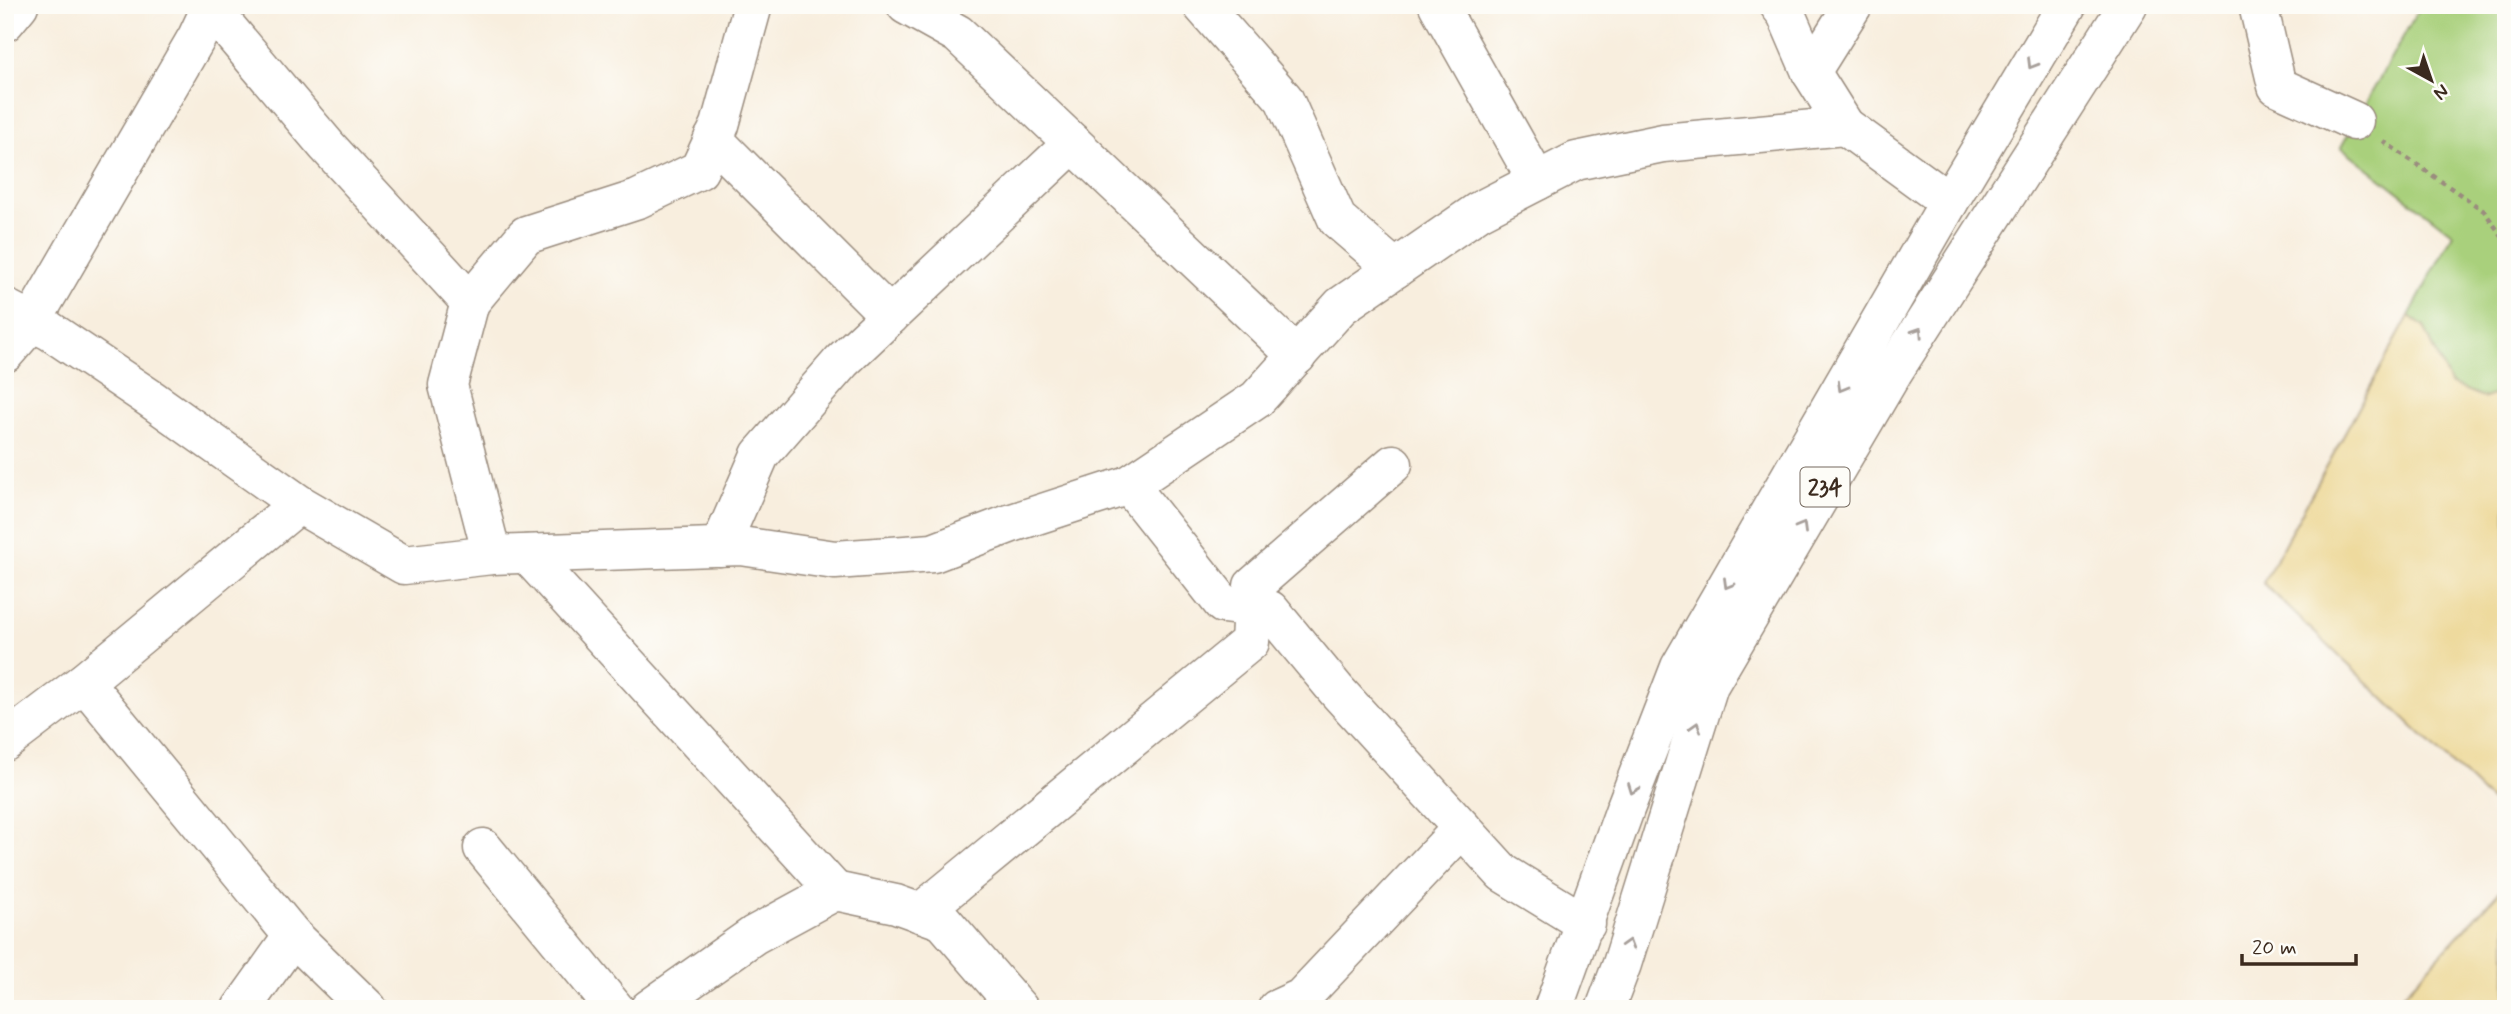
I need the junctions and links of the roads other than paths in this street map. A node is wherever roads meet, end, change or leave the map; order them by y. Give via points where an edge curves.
1 (19, 5) edge
2 (753, 5) edge
3 (906, 5) edge
4 (1202, 5) edge
5 (1438, 5) edge
6 (1779, 5) edge
7 (1853, 5) edge
8 (2067, 5) edge
9 (2128, 5) edge
10 (2258, 5) edge
11 (210, 6) edge
12 (5, 22) edge
13 (1811, 72) junction
14 (2354, 121) road end
15 (1845, 126) junction
16 (713, 139) junction
17 (1073, 144) junction
18 (1537, 181) junction
19 (1949, 202) junction
20 (1395, 269) junction
21 (470, 302) junction
22 (18, 315) edge
23 (890, 316) junction
24 (5, 353) edge
25 (1297, 356) junction
26 (1393, 464) dead end
27 (1129, 485) junction
28 (299, 504) junction
29 (720, 547) junction
30 (509, 554) junction
31 (1250, 607) junction
32 (84, 682) junction
33 (5, 742) edge
34 (1462, 828) junction
35 (483, 848) dead end
36 (835, 891) junction
37 (920, 913) junction
38 (1586, 925) junction
39 (293, 936) junction
40 (241, 1009) edge
41 (368, 1009) edge
42 (615, 1009) edge
43 (649, 1009) edge
44 (1019, 1009) edge
45 (1277, 1009) edge
46 (1553, 1009) edge
47 (1605, 1009) edge

1 - 12 street
2 - 16 street
3 - 17 street via 958,34
4 - 20 street via 1284,99 1338,219
5 - 18 street
6 - 13 street
7 - 13 street
8 -> 19 street, 234
47 -> 9 street, 234 via 1709,685 1893,372
10 - 14 street via 2277,86
11 - 21 street via 327,146
11 - 22 street via 197,37
13 - 15 street
15 - 18 street via 1663,144 1576,161
15 - 19 street
16 - 21 street via 699,170 638,198 526,235
16 - 23 street
17 - 23 street
17 - 25 street
18 - 20 street via 1479,211
19 -> 38 street, 234 via 1680,667
20 - 25 street via 1341,306
21 - 30 street via 448,385
22 - 24 street
22 - 28 street via 50,331
23 - 29 street via 842,361 760,455
25 - 27 street via 1257,399
26 - 31 street via 1253,586
27 - 29 street via 933,553 835,560
27 - 31 street via 1223,604
28 - 30 street via 404,565
28 - 32 street
29 - 30 street
30 - 36 street
31 - 34 street via 1270,610
31 - 37 street via 1250,642
32 - 33 street
32 - 39 street
34 - 38 street via 1503,873
34 - 45 street via 1301,998
35 - 42 street
36 - 37 street
36 - 43 street via 754,934
37 - 44 street via 943,921
38 - 46 street, 234
39 - 40 street
39 - 41 street

